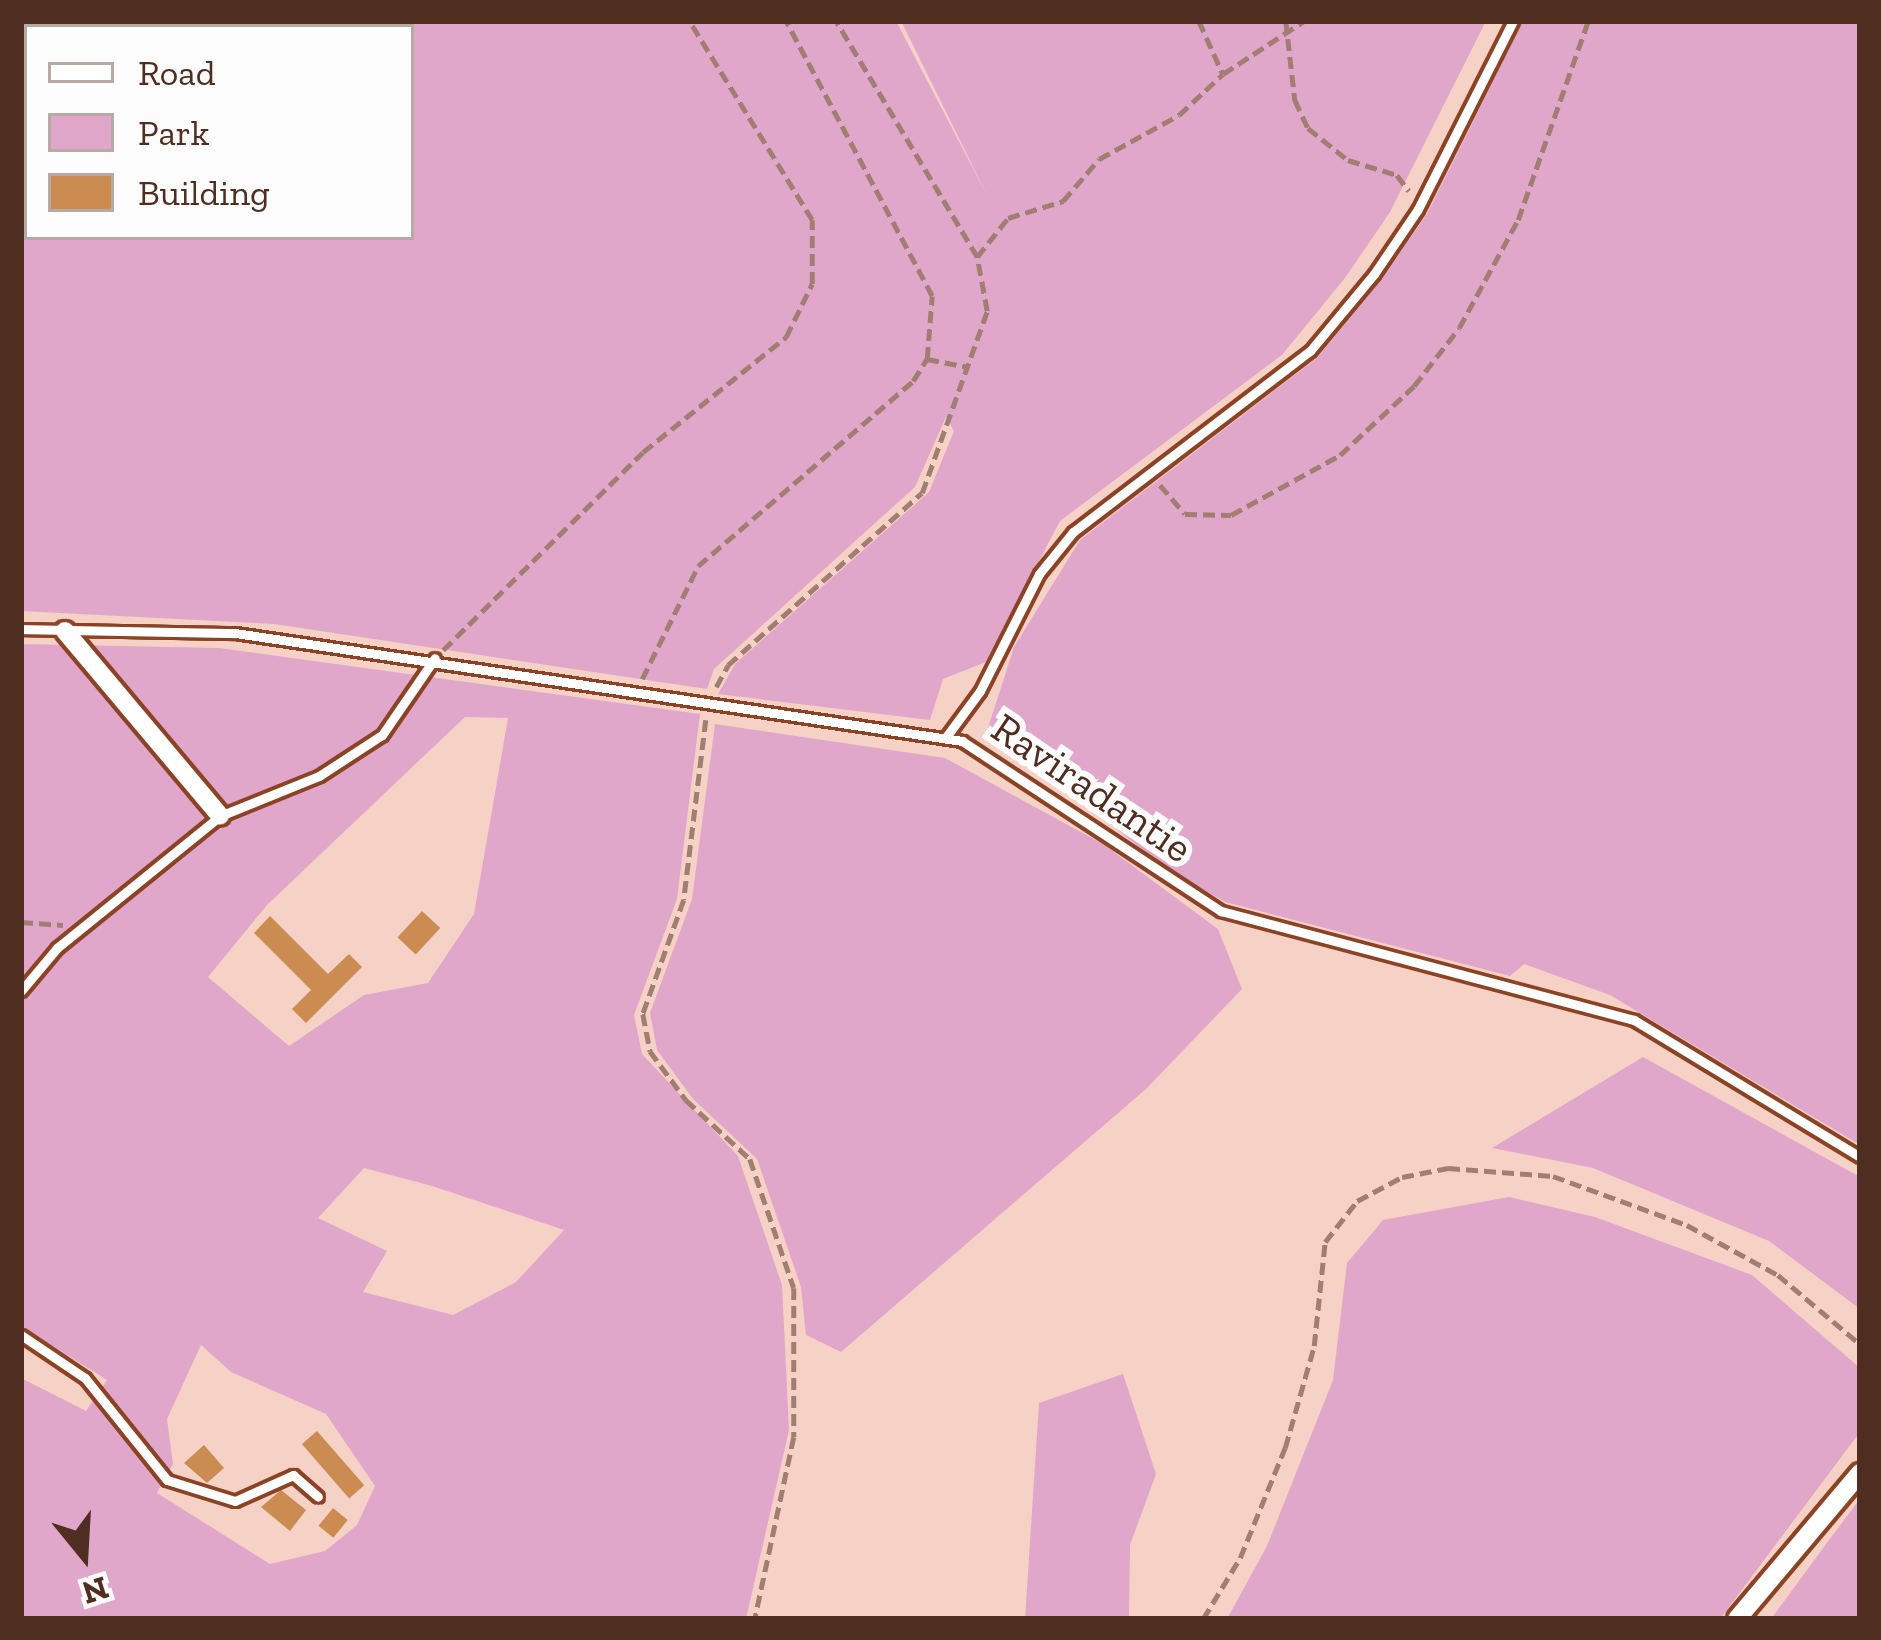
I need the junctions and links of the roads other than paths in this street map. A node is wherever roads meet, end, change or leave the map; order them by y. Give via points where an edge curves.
1 (1513, 21) edge
2 (21, 629) edge
3 (65, 631) junction
4 (435, 658) junction
5 (946, 737) junction
6 (220, 816) junction
7 (21, 991) edge
8 (1860, 1157) edge
9 (21, 1335) edge
10 (1860, 1473) edge
11 (318, 1497) dead end
12 (1737, 1619) edge

1 - 5 lane via 1418,209 1310,351 1073,532 1039,574 980,692
2 - 3 lane, Raviradantie
3 - 4 lane, Raviradantie via 235,633
3 - 6 street
4 - 5 lane, Raviradantie
4 - 6 lane via 382,735 319,776
5 - 8 lane, Raviradantie via 1109,832 1160,876 1221,911 1634,1020
6 - 7 lane via 84,926
9 - 11 lane via 85,1378 167,1480 236,1501 293,1475
10 - 12 street

